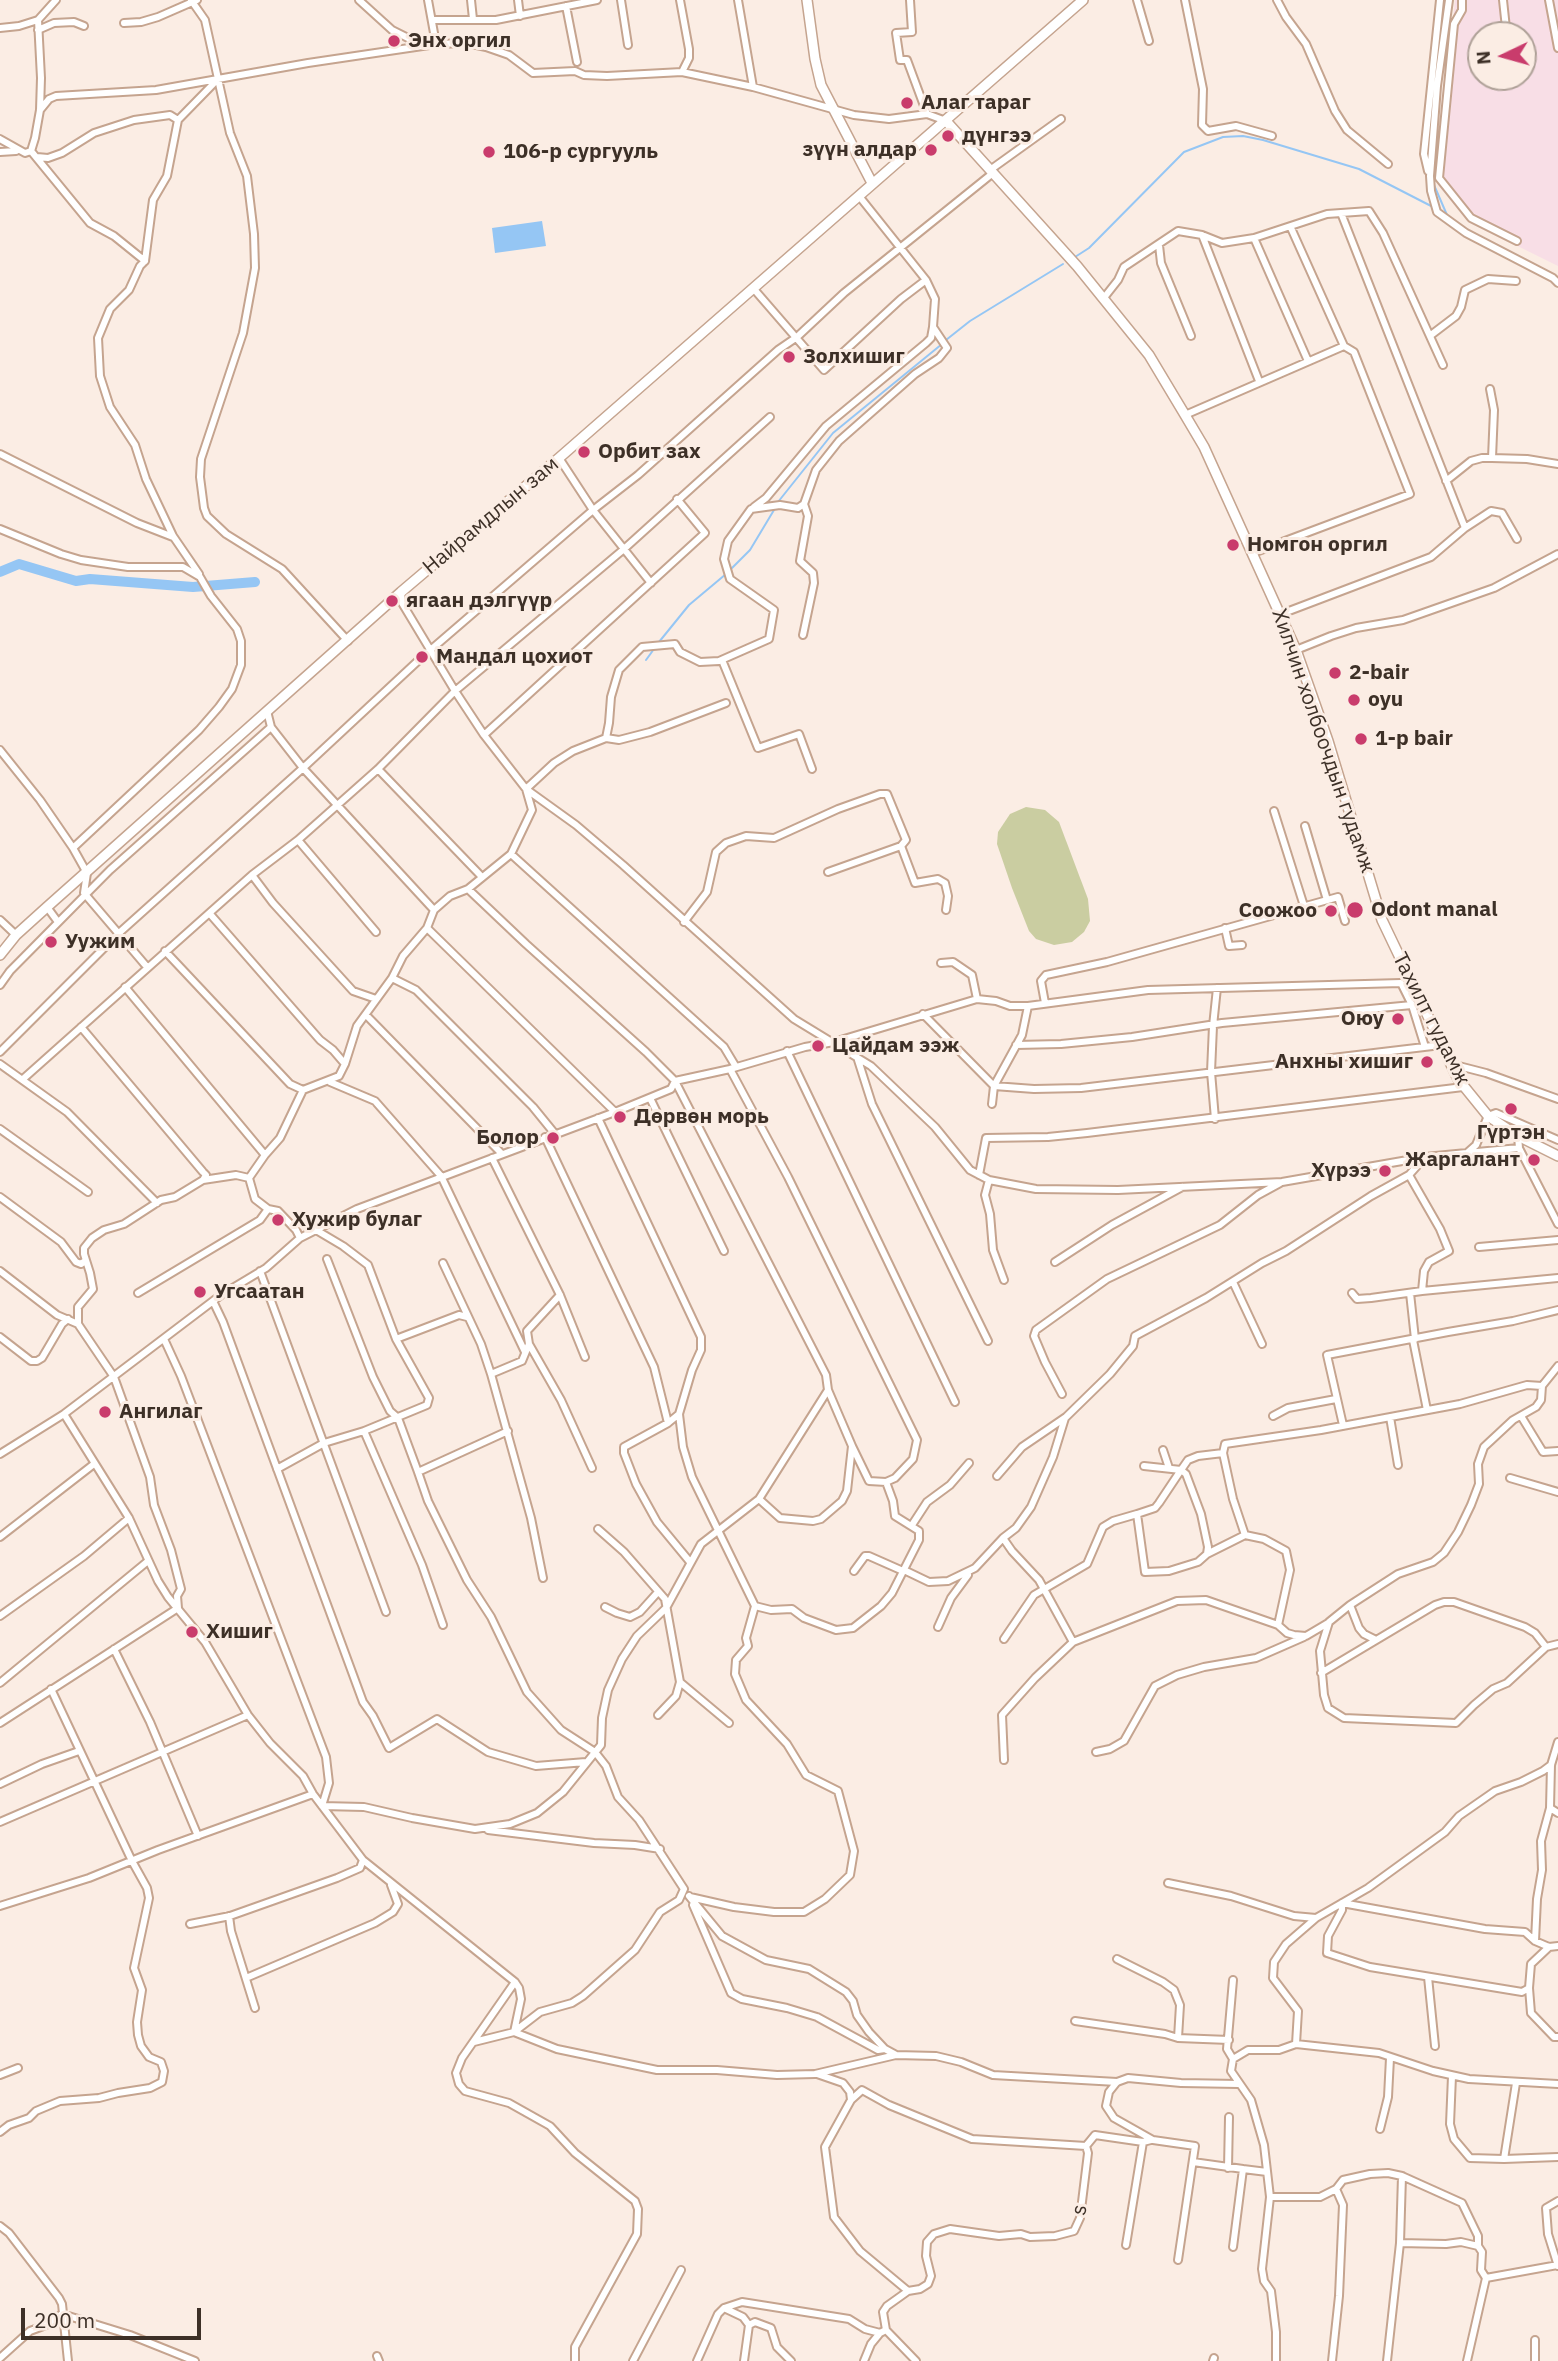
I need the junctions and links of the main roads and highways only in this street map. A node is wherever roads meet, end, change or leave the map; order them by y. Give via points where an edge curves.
1 (807, 0) edge
2 (1083, 0) edge
3 (946, 121) junction
4 (872, 183) junction
5 (1382, 920) joint
6 (0, 955) edge
7 (1558, 1156) edge

1 - 4 main road via 821,85
2 - 3 main road, Найрамдлын зам
3 - 4 main road, Найрамдлын зам
3 - 5 main road, Хилчин холбоочдын гудамж via 1149,355 1204,447 1296,650
4 - 6 main road, Найрамдлын зам via 401,592 16,935
5 - 7 main road, Тахилт гудамж via 1463,1087 1488,1116

